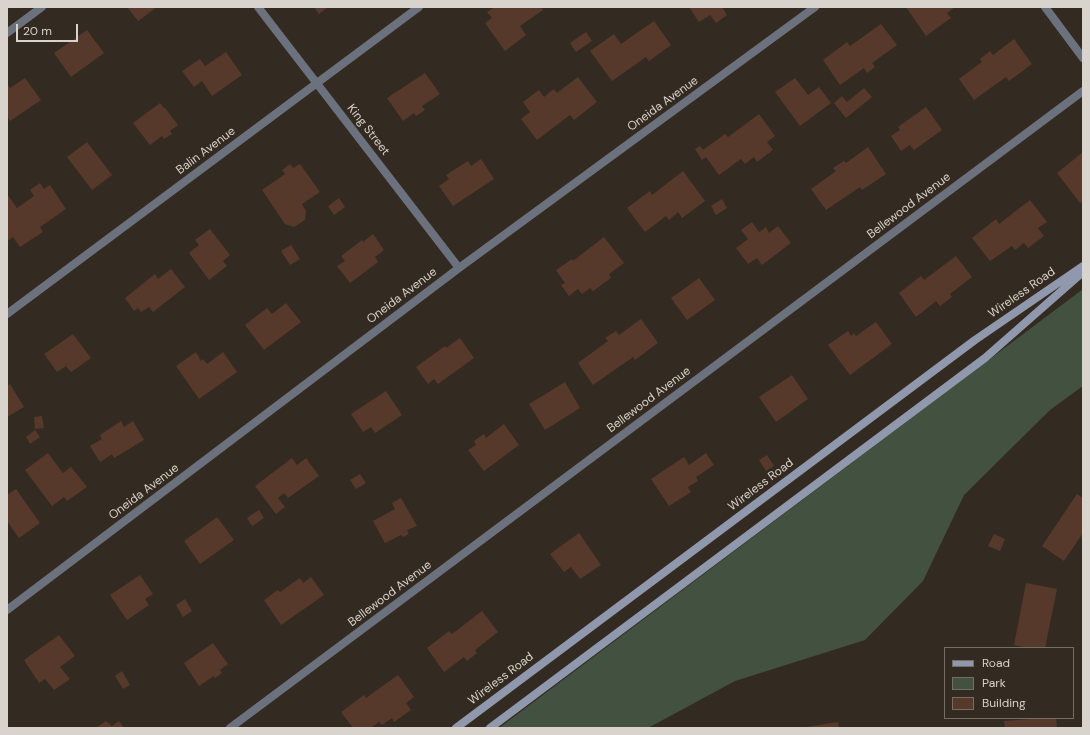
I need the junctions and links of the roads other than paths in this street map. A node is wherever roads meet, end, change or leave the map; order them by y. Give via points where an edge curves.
1 (42, 7) edge
2 (258, 7) edge
3 (420, 7) edge
4 (815, 7) edge
5 (1045, 7) edge
6 (7, 33) edge
7 (1083, 58) edge
8 (317, 84) junction
9 (1083, 91) edge
10 (1083, 266) edge
11 (459, 268) junction
12 (1083, 272) edge
13 (7, 314) edge
14 (7, 610) edge
15 (230, 728) edge
16 (456, 728) edge
17 (490, 728) edge

1 - 6 street
2 - 8 street, King Street
3 - 8 street, Balin Avenue
4 - 11 street, Oneida Avenue
5 - 7 street
8 - 11 street, King Street
8 - 13 street, Balin Avenue
9 - 15 street, Bellewood Avenue
10 - 16 main road, Wireless Road via 968,345
11 - 14 street, Oneida Avenue
12 - 17 main road, Wireless Road via 985,358

